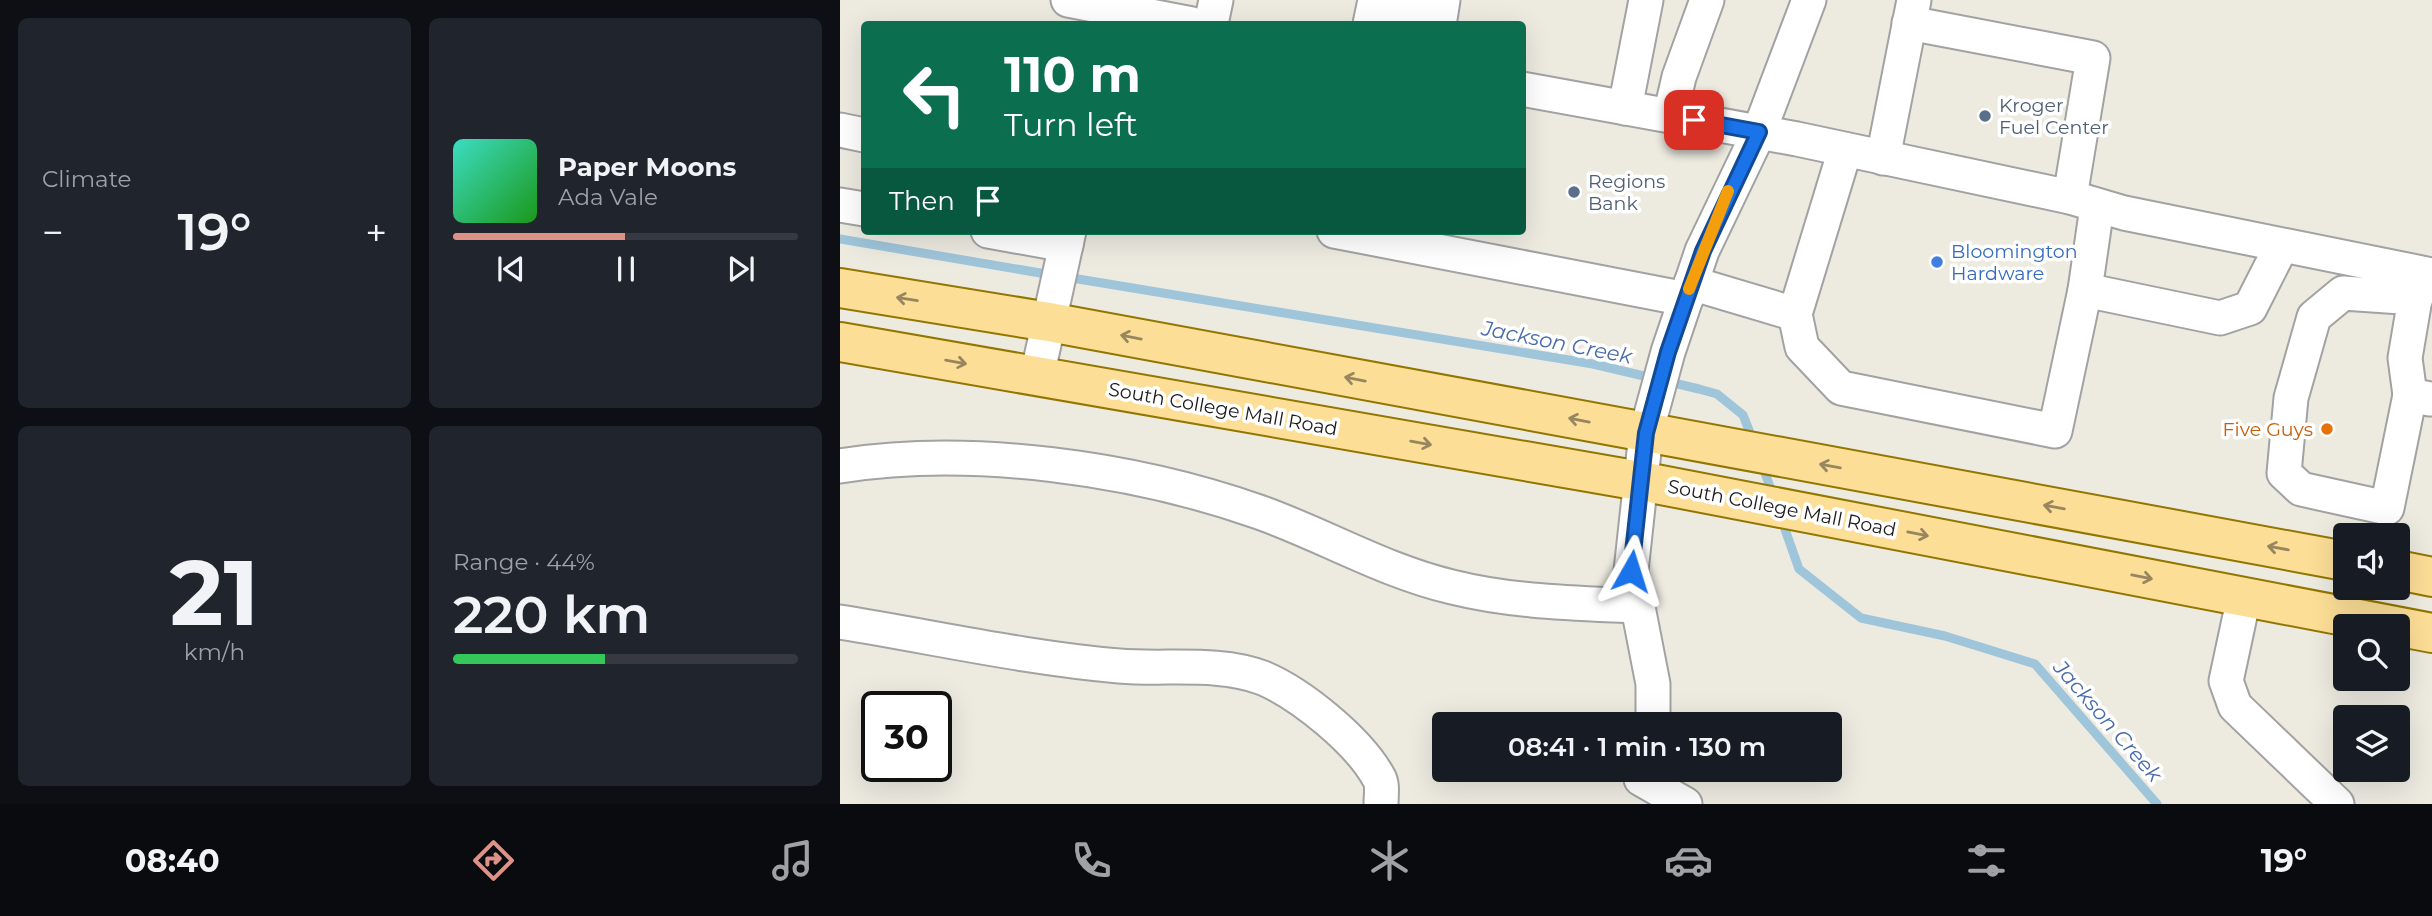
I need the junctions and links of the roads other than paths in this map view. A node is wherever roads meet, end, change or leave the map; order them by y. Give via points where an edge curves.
1 (1068, 0) edge
2 (1216, 0) edge
3 (1443, 0) edge
4 (1646, 0) edge
5 (1707, 0) edge
6 (1809, 0) edge
7 (1373, 10) edge
8 (1912, 11) edge
9 (1176, 21) edge
10 (1212, 21) edge
11 (1526, 90) edge
12 (1625, 108) junction
13 (1670, 116) junction
14 (840, 130) edge
15 (1759, 132) junction
16 (861, 134) edge
17 (1846, 150) junction
18 (1883, 158) junction
19 (2083, 202) junction
20 (840, 205) edge
21 (861, 208) edge
22 (1010, 235) edge
23 (1373, 235) edge
24 (1432, 241) edge
25 (1066, 245) edge
26 (2281, 247) junction
27 (2423, 282) edge
28 (840, 288) edge
29 (2085, 289) junction
30 (1689, 291) junction
31 (1052, 309) junction
32 (1795, 314) junction
33 (840, 342) edge
34 (1037, 376) junction
35 (2421, 398) edge
36 (1650, 418) junction
37 (840, 466) edge
38 (1640, 481) junction
39 (2333, 559) edge
40 (2410, 572) edge
41 (2432, 577) edge
42 (2244, 597) junction
43 (1636, 606) junction
44 (840, 622) edge
45 (2432, 633) edge
46 (1653, 712) edge
47 (1638, 784) edge
48 (1381, 804) edge
49 (1685, 804) edge
50 (2337, 804) edge

1 - 9 street
2 - 10 street
3 - 7 street via 1440,19
4 - 12 street
5 - 13 street
6 - 15 street
8 - 18 street
8 - 19 street via 2093,58
11 - 12 street
12 - 13 street
13 - 15 street
14 - 16 street
15 - 17 street
15 - 30 street via 1728,191
17 - 18 street
17 - 32 street
18 - 19 street
19 - 26 street
19 - 29 street
20 - 21 street
22 - 25 street
23 - 24 street
24 - 30 street
25 - 31 street
26 - 27 street
26 - 29 street via 2250,308 2220,318
27 - 35 street via 2405,358
27 - 35 street via 2343,293 2314,317 2291,398 2284,473 2301,489 2386,508
31 -> 28 main road
29 - 32 street via 2055,431 1841,388 1802,347
30 - 32 street
30 - 36 street
31 - 34 street
36 -> 31 main road
33 -> 34 main road, South College Mall Road
34 -> 38 main road, South College Mall Road
36 - 38 street
39 -> 36 main road via 1716,446
37 - 43 street via 913,457 964,458 1144,481 1198,492 1261,513 1386,566 1452,587 1547,602
38 -> 42 main road, South College Mall Road
38 - 43 street via 1631,571
40 - 41 main road
42 - 45 main road, South College Mall Road
42 - 50 street via 2226,681 2235,706
43 - 46 street via 1653,684
44 - 48 street via 1057,659 1222,670 1262,678 1319,713 1363,756 1381,780
47 - 49 street

